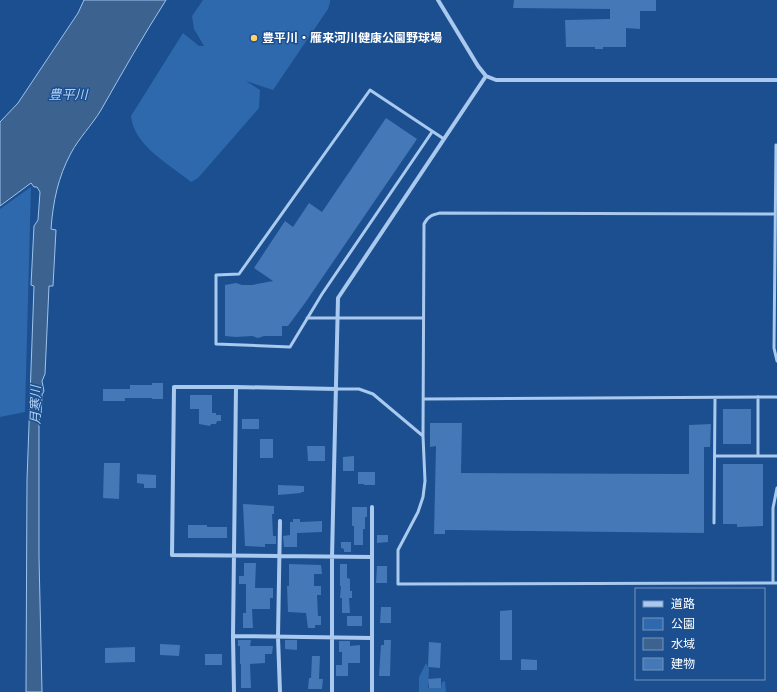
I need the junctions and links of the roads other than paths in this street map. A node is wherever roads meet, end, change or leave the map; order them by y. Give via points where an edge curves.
1 (438, 0) edge
2 (486, 76) junction
3 (777, 80) edge
4 (432, 132) junction
5 (444, 139) junction
6 (776, 145) dead end
7 (774, 214) junction
8 (307, 318) junction
9 (423, 318) junction
10 (337, 319) junction
11 (777, 361) edge
12 (236, 387) junction
13 (337, 389) junction
14 (777, 397) edge
15 (715, 398) junction
16 (758, 398) junction
17 (424, 399) junction
18 (423, 436) junction
19 (714, 456) junction
20 (758, 456) junction
21 (777, 456) edge
22 (777, 488) edge
23 (372, 507) dead end
24 (280, 521) dead end
25 (714, 523) dead end
26 (234, 555) junction
27 (279, 556) junction
28 (332, 556) junction
29 (372, 557) junction
30 (775, 583) edge
31 (234, 636) junction
32 (278, 637) junction
33 (331, 638) junction
34 (372, 638) junction
35 (234, 692) edge
36 (280, 692) edge
37 (332, 692) edge
38 (372, 692) edge

1 - 2 street
2 - 3 street via 496,80
2 - 5 street
4 - 5 lane
4 - 8 lane
4 - 8 lane via 370,90 239,274 216,275 216,344 290,346
5 - 10 street via 338,298
6 - 7 lane
7 - 9 lane via 431,215 424,224
7 - 11 lane via 774,348
8 - 10 lane
9 - 10 lane
9 - 17 lane
10 - 13 street
12 - 13 street
12 - 26 street
12 - 26 street via 174,387 172,555
13 - 18 lane via 359,389 373,394
13 - 28 street
14 - 16 lane
15 - 16 lane
15 - 17 lane
15 - 19 lane
16 - 20 lane
17 - 18 lane
18 - 30 lane via 423,497 398,550 398,584
19 - 20 lane
19 - 25 lane
20 - 21 lane
22 - 30 lane via 773,508
23 - 29 street
24 - 27 street
26 - 27 street
26 - 31 street
27 - 28 street
27 - 32 street
28 - 29 street
28 - 33 street
29 - 34 street
31 - 32 street
31 - 35 street
32 - 33 street
32 - 36 street
33 - 34 street
33 - 37 street
34 - 38 street

